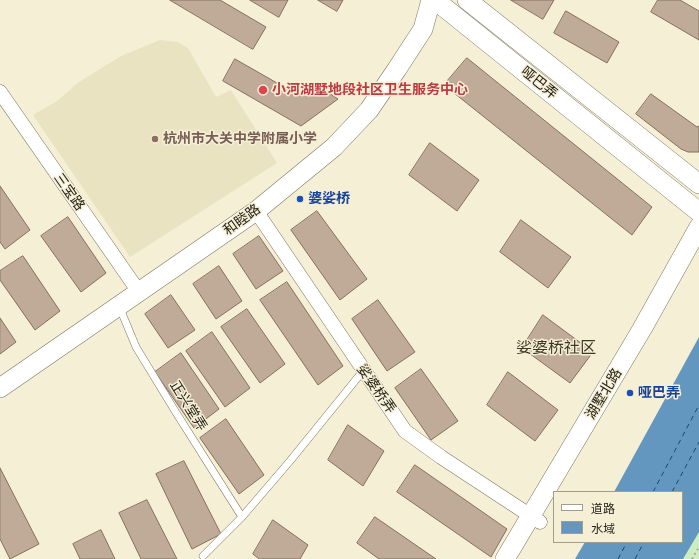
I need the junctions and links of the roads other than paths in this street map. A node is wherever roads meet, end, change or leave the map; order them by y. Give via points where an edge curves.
1 (431, 0) edge
2 (435, 0) edge
3 (468, 0) edge
4 (0, 92) edge
5 (699, 184) edge
6 (256, 211) junction
7 (699, 212) edge
8 (699, 227) edge
9 (699, 245) edge
10 (139, 292) junction
11 (119, 305) junction
12 (363, 371) junction
13 (0, 388) edge
14 (558, 491) edge
15 (553, 498) edge
16 (242, 517) junction
17 (535, 519) junction
18 (203, 556) dead end
19 (505, 559) edge
20 (518, 559) edge

1 - 6 main road, 和睦路 via 423,29 369,110 334,147
2 - 7 main road, 哑巴弄
3 - 5 main road, 哑巴弄
4 - 10 street, 三宝路
6 - 10 main road, 和睦路
6 - 12 street, 娑婆桥弄
8 - 17 main road, 湖墅北路
9 - 14 main road, 湖墅北路 via 648,338
10 - 11 main road, 和睦路
11 - 13 main road, 和睦路
11 - 16 lane, 正兴堂弄 via 136,347
12 - 16 lane
12 - 17 street, 娑婆桥弄 via 405,431
15 - 17 main road, 湖墅北路
16 - 18 lane
17 - 19 main road, 湖墅北路
17 - 20 main road, 湖墅北路

